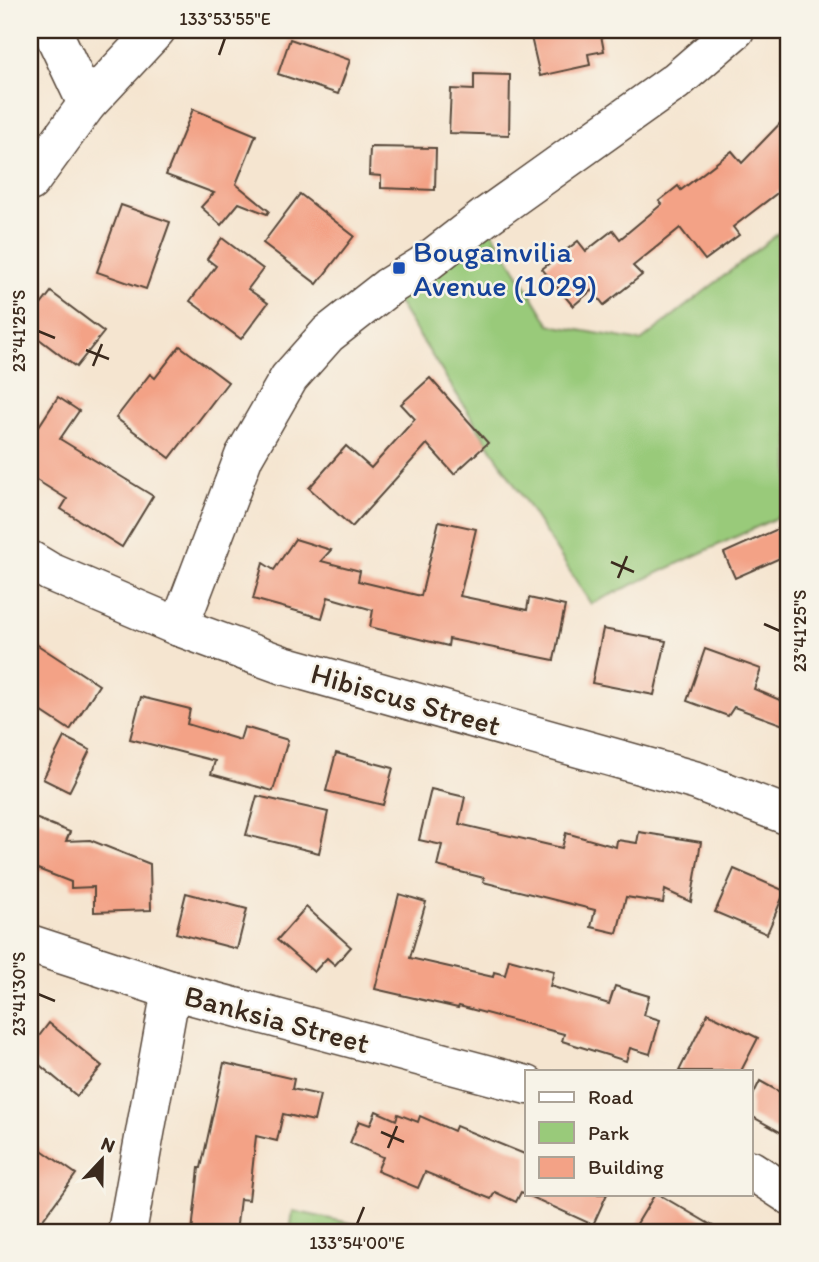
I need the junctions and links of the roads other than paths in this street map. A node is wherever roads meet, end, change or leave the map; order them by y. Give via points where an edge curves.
1 (52, 30) edge
2 (156, 30) edge
3 (735, 30) edge
4 (87, 104) junction
5 (30, 182) edge
6 (30, 560) edge
7 (179, 627) junction
8 (789, 816) edge
9 (30, 944) edge
10 (172, 990) junction
11 (525, 1084) edge
12 (752, 1171) edge
13 (789, 1195) edge
14 (127, 1232) edge

1 - 4 street
2 - 4 street
3 - 7 street via 676,81 328,334 289,378 244,456
4 - 5 street
6 - 7 street, Hibiscus Street
7 - 8 street, Hibiscus Street via 283,665 697,781
9 - 10 street, Banksia Street
10 - 11 street, Banksia Street
10 - 14 street
12 - 13 street

